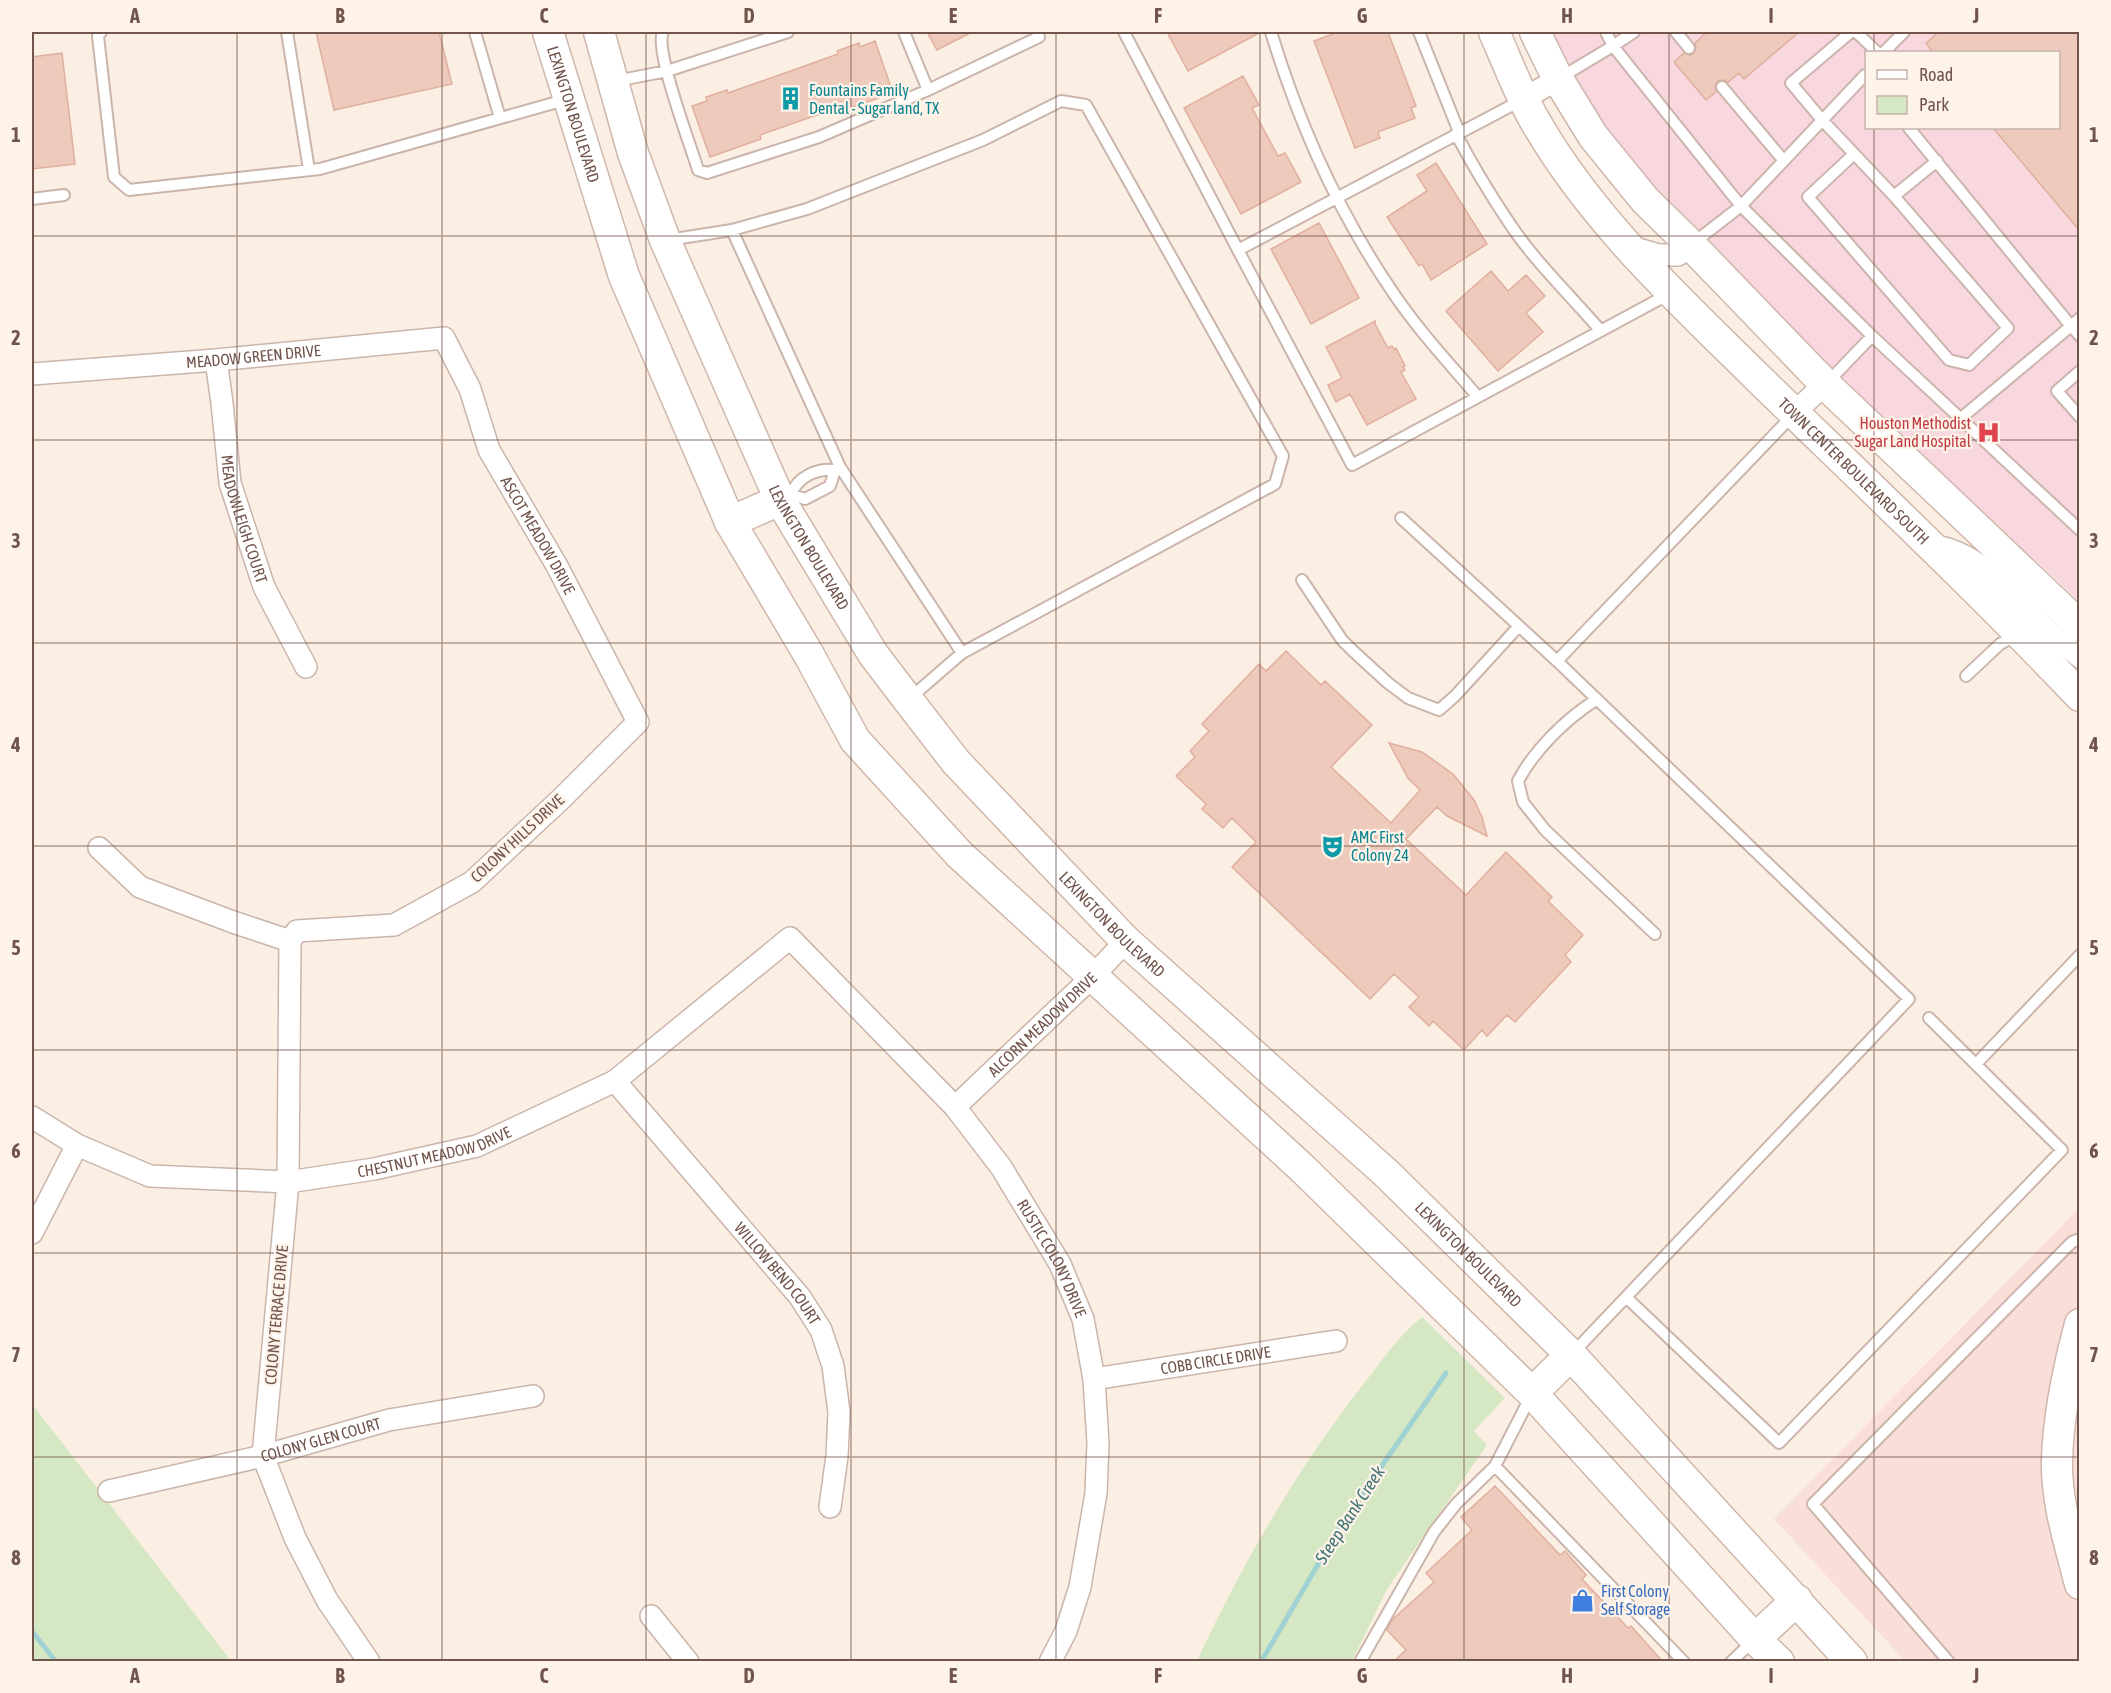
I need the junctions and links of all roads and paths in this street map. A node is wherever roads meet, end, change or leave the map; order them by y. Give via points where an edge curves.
1 (101, 32) edge
2 (287, 32) edge
3 (476, 32) edge
4 (548, 32) edge
5 (598, 32) edge
6 (663, 32) edge
7 (788, 32) edge
8 (904, 32) edge
9 (1124, 32) edge
10 (1271, 32) edge
11 (1419, 32) edge
12 (1494, 32) edge
13 (1535, 32) edge
14 (1606, 32) edge
15 (1634, 32) edge
16 (1676, 32) edge
17 (1851, 32) edge
18 (1856, 32) edge
19 (1904, 32) edge
20 (1039, 37) dead end
21 (1613, 46) junction
22 (1689, 48) dead end
23 (1876, 51) edge
24 (1885, 51) edge
25 (667, 71) junction
26 (1865, 76) edge
27 (1558, 79) junction
28 (613, 82) junction
29 (1722, 87) dead end
30 (928, 90) junction
31 (568, 98) junction
32 (1525, 98) junction
33 (500, 118) junction
34 (1823, 121) junction
35 (1910, 129) edge
36 (1458, 133) junction
37 (1854, 154) junction
38 (1784, 161) junction
39 (1937, 161) junction
40 (309, 170) junction
41 (64, 195) dead end
42 (1894, 196) junction
43 (1337, 197) junction
44 (32, 199) edge
45 (1741, 206) junction
46 (732, 230) junction
47 (665, 240) junction
48 (1691, 245) junction
49 (1627, 246) junction
50 (1238, 250) junction
51 (1671, 293) junction
52 (2075, 322) edge
53 (1601, 331) junction
54 (1872, 336) junction
55 (2079, 336) edge
56 (216, 360) junction
57 (458, 365) joint
58 (2079, 371) edge
59 (32, 374) edge
60 (1825, 384) junction
61 (1478, 396) junction
62 (1794, 413) junction
63 (2079, 417) edge
64 (1960, 419) junction
65 (838, 469) junction
66 (785, 497) junction
67 (1401, 518) dead end
68 (730, 522) junction
69 (2079, 530) edge
70 (1930, 545) junction
71 (1302, 580) dead end
72 (1519, 626) junction
73 (2079, 626) edge
74 (2019, 633) junction
75 (962, 653) junction
76 (2079, 657) edge
77 (1557, 661) junction
78 (306, 667) dead end
79 (1966, 676) dead end
80 (2079, 696) edge
81 (1597, 699) junction
82 (908, 700) junction
83 (628, 702) joint
84 (99, 848) dead end
85 (1655, 934) dead end
86 (790, 938) joint
87 (290, 941) junction
88 (1126, 941) junction
89 (2079, 955) edge
90 (1092, 977) junction
91 (1929, 1018) dead end
92 (1976, 1064) junction
93 (615, 1081) junction
94 (955, 1107) junction
95 (32, 1118) edge
96 (77, 1145) junction
97 (288, 1182) junction
98 (32, 1233) edge
99 (2079, 1239) edge
100 (1626, 1297) junction
101 (2079, 1324) edge
102 (1336, 1341) dead end
103 (1571, 1355) junction
104 (1094, 1379) junction
105 (1532, 1393) junction
106 (533, 1396) dead end
107 (263, 1456) junction
108 (1496, 1466) junction
109 (109, 1491) dead end
110 (830, 1507) dead end
111 (2079, 1584) edge
112 (1797, 1600) junction
113 (651, 1616) dead end
114 (1755, 1639) junction
115 (369, 1662) edge
116 (688, 1662) edge
117 (1050, 1662) edge
118 (1360, 1662) edge
119 (1684, 1662) edge
120 (1731, 1662) edge
121 (1779, 1662) edge
122 (1852, 1662) edge
123 (1949, 1662) edge

1 - 40 lane via 98,36 114,177 129,190
2 - 40 lane
3 - 33 lane
4 - 31 main road, LEXINGTON BOULEVARD
5 - 28 main road, LEXINGTON BOULEVARD
6 - 25 lane via 660,37
7 - 25 lane
8 - 30 lane
9 - 50 lane
10 - 43 lane via 1300,117
11 - 36 lane
12 - 32 main road, TOWN CENTER BOULEVARD SOUTH
13 - 27 main road
14 - 21 lane
15 - 21 lane
16 - 22 lane
17 - 34 lane via 1791,83
18 - 23 lane
19 - 24 lane
20 - 30 lane
21 - 27 lane
21 - 45 lane
25 - 28 lane
25 - 30 lane via 698,170 707,174 819,137
26 - 34 lane
27 - 32 street
27 - 48 main road via 1599,143 1645,200
28 - 31 main road
28 - 47 main road, LEXINGTON BOULEVARD via 633,153
29 - 38 lane
31 - 33 lane
31 - 68 main road, LEXINGTON BOULEVARD via 624,276
32 - 36 lane
32 - 49 main road, TOWN CENTER BOULEVARD SOUTH via 1565,168
33 - 40 lane
34 - 37 lane
34 - 38 lane
35 - 39 lane
36 - 43 lane
36 - 53 lane via 1476,171 1509,223
37 - 42 lane
37 - 42 lane via 1809,197 1949,360 1969,364 2008,328
38 - 45 lane
39 - 42 lane
39 - 52 lane
41 - 44 lane
43 - 50 lane
43 - 61 lane via 1395,295
45 - 48 lane
45 - 54 lane
46 - 47 lane
46 - 65 lane
46 - 75 lane via 807,209 983,140 1061,101 1086,105 1283,456 1275,484
47 - 66 main road, LEXINGTON BOULEVARD
48 - 49 street via 1678,255 1659,255
48 - 60 main road
49 - 51 main road, TOWN CENTER BOULEVARD SOUTH
50 - 61 lane via 1352,465
51 - 53 lane
51 - 62 main road, TOWN CENTER BOULEVARD SOUTH
52 - 55 lane
52 - 64 lane
53 - 61 lane
54 - 60 lane
54 - 64 lane
56 - 57 street, MEADOW GREEN DRIVE via 444,338
56 - 59 street, MEADOW GREEN DRIVE
56 - 78 street, MEADOWLEIGH COURT via 230,483 264,587
57 - 83 street, ASCOT MEADOW DRIVE via 470,389 489,450 557,566
58 - 63 lane via 2057,391
60 - 62 street
60 - 73 main road
62 - 70 main road, TOWN CENTER BOULEVARD SOUTH
62 - 77 lane
64 - 69 lane
65 - 66 lane via 821,469 795,483
65 - 66 lane via 830,486 805,499
65 - 75 lane
66 - 68 main road
66 - 82 main road, LEXINGTON BOULEVARD via 873,654
67 - 72 lane
68 - 90 main road, LEXINGTON BOULEVARD via 855,740 959,854
70 - 74 main road, TOWN CENTER BOULEVARD SOUTH
70 - 76 street via 1953,549 1986,570
71 - 72 lane via 1342,640 1408,698 1439,710
72 - 77 lane
74 - 79 lane via 2000,644
74 - 80 main road, TOWN CENTER BOULEVARD SOUTH
75 - 82 lane
77 - 81 lane
81 - 85 lane via 1577,712 1528,763 1518,781 1523,802 1545,830
81 - 100 lane via 1909,999
82 - 88 main road, LEXINGTON BOULEVARD via 956,762
83 - 87 street, COLONY HILLS DRIVE via 638,722 472,882 394,925 297,931
84 - 87 street via 140,887
86 - 93 street, CHESTNUT MEADOW DRIVE
86 - 94 street, RUSTIC COLONY DRIVE
87 - 97 street, COLONY TERRACE DRIVE
88 - 90 street, ALCORN MEADOW DRIVE
88 - 103 main road, LEXINGTON BOULEVARD via 1386,1173
89 - 92 lane
90 - 94 street, ALCORN MEADOW DRIVE
90 - 105 main road, LEXINGTON BOULEVARD via 1301,1167
91 - 92 lane
92 - 100 lane via 2062,1150 1779,1443
93 - 97 street, CHESTNUT MEADOW DRIVE via 477,1146 374,1169
93 - 110 street, WILLOW BEND COURT via 800,1297 821,1329 833,1366 839,1412
94 - 104 street, RUSTIC COLONY DRIVE via 1001,1167 1060,1264 1083,1319
95 - 96 street, CHESTNUT MEADOW DRIVE
96 - 97 street, CHESTNUT MEADOW DRIVE via 150,1176
96 - 98 street
97 - 107 street, COLONY TERRACE DRIVE
99 - 123 lane via 1813,1504
100 - 103 lane
101 - 111 main road via 2056,1463
102 - 104 street, COBB CIRCLE DRIVE
103 - 105 main road
103 - 112 main road, LEXINGTON BOULEVARD
104 - 117 street, RUSTIC COLONY DRIVE via 1096,1493 1080,1587 1066,1631
105 - 108 lane
105 - 114 main road, LEXINGTON BOULEVARD
106 - 107 street, COLONY GLEN COURT via 389,1420
107 - 109 street, COLONY GLEN COURT
107 - 115 street, COLONY TERRACE DRIVE via 300,1548 327,1600
108 - 118 lane via 1456,1504 1434,1532
108 - 119 lane
112 - 114 main road
112 - 122 main road, LEXINGTON BOULEVARD
113 - 116 street
114 - 120 lane
114 - 121 main road, LEXINGTON BOULEVARD

